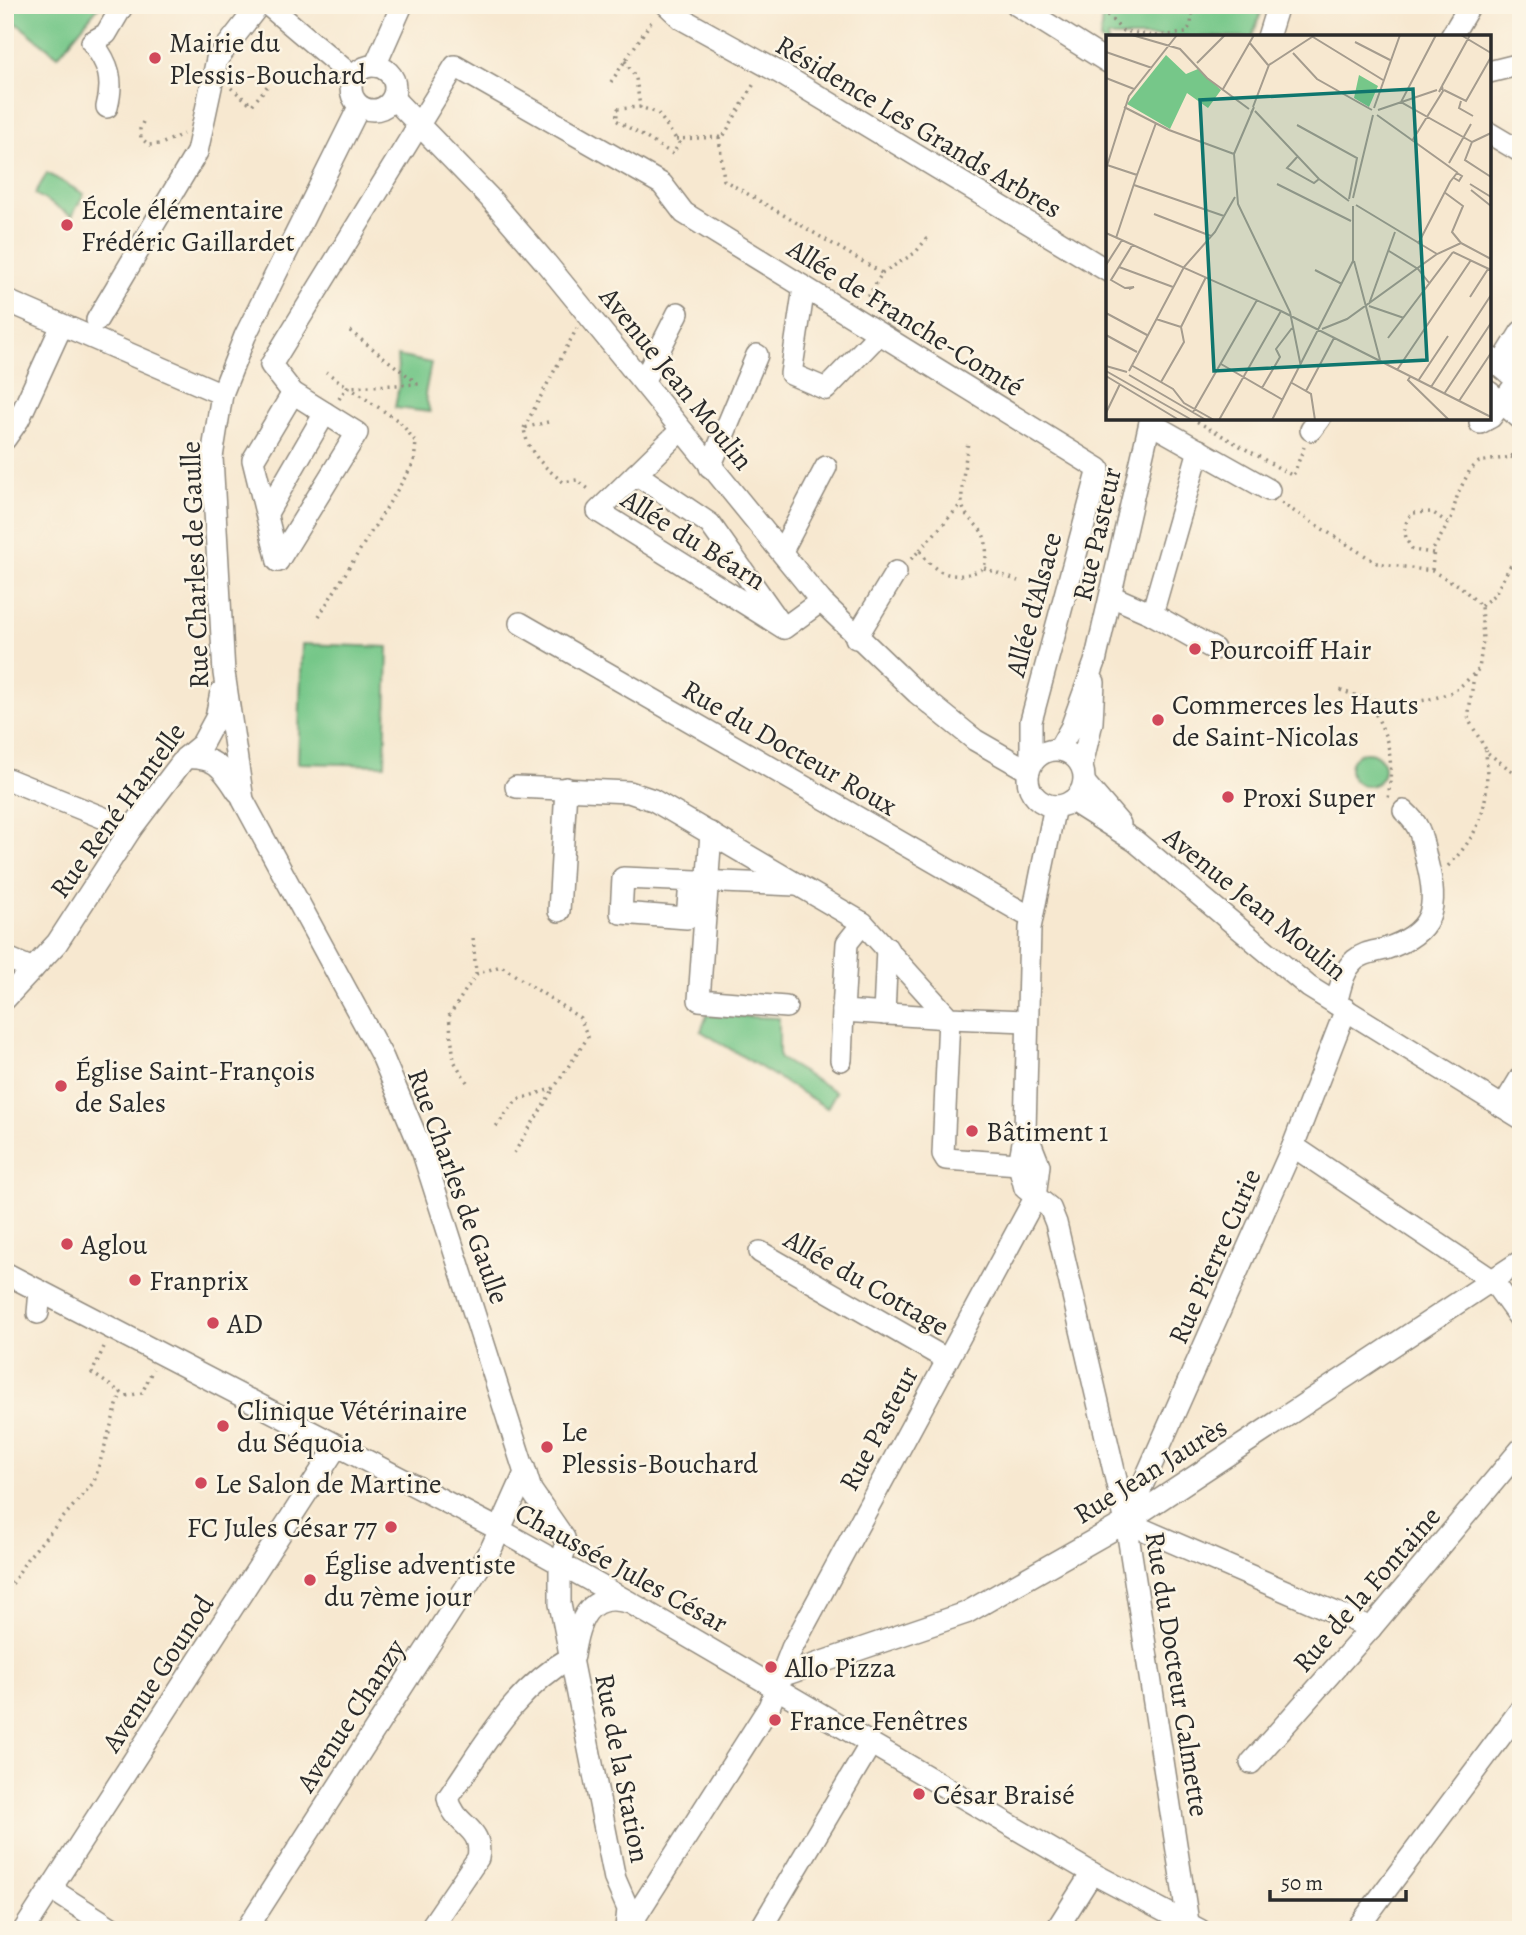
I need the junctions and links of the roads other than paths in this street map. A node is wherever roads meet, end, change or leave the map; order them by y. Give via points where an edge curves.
1 (123, 5) edge
2 (259, 5) edge
3 (268, 5) edge
4 (402, 5) edge
5 (1017, 5) edge
6 (1278, 5) edge
7 (1470, 5) edge
8 (661, 11) edge
9 (1269, 35) edge
10 (1452, 35) edge
11 (1106, 61) edge
12 (1521, 64) edge
13 (375, 66) junction
14 (1491, 72) edge
15 (353, 77) junction
16 (393, 99) junction
17 (107, 107) dead end
18 (359, 107) junction
19 (419, 125) junction
20 (1491, 134) edge
21 (1521, 152) edge
22 (1106, 270) edge
23 (804, 287) junction
24 (5, 300) edge
25 (678, 313) dead end
26 (97, 320) dead end
27 (62, 325) junction
28 (1521, 332) edge
29 (879, 334) junction
30 (757, 355) dead end
31 (1495, 362) edge
32 (644, 380) junction
33 (1519, 382) edge
34 (293, 393) junction
35 (222, 394) junction
36 (1496, 397) edge
37 (327, 414) junction
38 (1521, 419) edge
39 (1488, 420) edge
40 (1150, 421) edge
41 (1480, 423) dead end
42 (680, 431) junction
43 (5, 439) edge
44 (1199, 450) junction
45 (710, 467) junction
46 (826, 467) dead end
47 (1099, 469) joint
48 (636, 474) junction
49 (1273, 495) road end
50 (267, 513) junction
51 (782, 551) junction
52 (896, 572) road end
53 (1111, 596) junction
54 (821, 601) junction
55 (1152, 614) junction
56 (520, 623) dead end
57 (784, 628) junction
58 (856, 638) junction
59 (1214, 649) dead end
60 (1095, 662) junction
61 (224, 673) junction
62 (1059, 749) junction
63 (185, 758) junction
64 (1032, 762) junction
65 (1083, 773) junction
66 (5, 778) edge
67 (516, 788) dead end
68 (566, 788) junction
69 (243, 800) junction
70 (1063, 803) junction
71 (1404, 811) road end
72 (131, 829) junction
73 (711, 832) junction
74 (1135, 841) junction
75 (699, 883) junction
76 (797, 885) junction
77 (559, 911) dead end
78 (1032, 918) junction
79 (863, 923) junction
80 (887, 948) junction
81 (5, 957) edge
82 (33, 969) junction
83 (5, 999) edge
84 (1341, 1006) junction
85 (786, 1007) dead end
86 (843, 1011) junction
87 (884, 1014) junction
88 (949, 1018) junction
89 (1027, 1021) junction
90 (841, 1060) dead end
91 (1521, 1077) edge
92 (1512, 1112) edge
93 (1293, 1146) junction
94 (1029, 1165) junction
95 (1035, 1198) junction
96 (761, 1252) dead end
97 (1521, 1261) edge
98 (5, 1273) edge
99 (1492, 1280) junction
100 (40, 1291) junction
101 (38, 1313) dead end
102 (1521, 1321) edge
103 (946, 1359) junction
104 (337, 1446) junction
105 (1521, 1449) edge
106 (524, 1467) junction
107 (1126, 1522) junction
108 (499, 1530) junction
109 (560, 1564) junction
110 (629, 1602) junction
111 (1371, 1628) junction
112 (573, 1656) junction
113 (780, 1682) junction
114 (1521, 1709) edge
115 (870, 1745) junction
116 (1251, 1763) dead end
117 (1092, 1873) junction
118 (51, 1889) junction
119 (1194, 1926) edge
120 (24, 1930) edge
121 (116, 1930) edge
122 (246, 1930) edge
123 (429, 1930) edge
124 (626, 1930) edge
125 (760, 1930) edge
126 (1056, 1930) edge
127 (1356, 1930) edge

1 - 17 street via 106,34 92,42 107,62 113,87
2 - 26 street via 216,59 197,152
3 - 15 street
4 - 13 street
5 - 11 street
6 - 9 street
7 - 10 street
8 - 22 street, Résidence Les Grands Arbres via 765,65
12 - 14 street
13 - 15 street
13 - 16 street via 394,81
15 - 18 street via 350,93
16 - 18 street via 378,110
16 - 19 street, Avenue Jean Moulin
18 - 35 street, Rue Charles de Gaulle via 245,336
19 - 23 street, Allée de Franche-Comté via 456,66 663,184 684,213
19 - 32 street, Avenue Jean Moulin via 489,197
19 - 34 street via 271,365
20 - 21 street
23 - 29 street, Allée de Franche-Comté
23 - 29 street via 791,374 826,389
24 - 27 street
25 - 32 street
27 - 35 street
27 - 43 street via 19,419
28 - 31 street
29 - 47 street, Allée de Franche-Comté
30 - 45 street
31 - 33 street
32 - 42 street, Avenue Jean Moulin
33 - 36 street
34 - 37 street
34 - 50 street via 253,460
35 - 61 street, Rue Charles de Gaulle via 212,457
36 - 38 street
37 - 50 street
37 - 50 street via 357,433 278,561
39 - 41 street
40 - 44 street
40 - 53 street, Rue Pasteur
42 - 45 street, Avenue Jean Moulin
42 - 48 street, Allée du Béarn
44 - 49 street
44 - 55 street
45 - 51 street, Avenue Jean Moulin
46 - 51 street
47 - 64 street, Allée d'Alsace via 1031,721
48 - 57 street via 710,524
48 - 57 street, Allée du Béarn via 598,511
51 - 54 street, Avenue Jean Moulin
52 - 58 street
53 - 55 street
53 - 60 street, Rue Pasteur
54 - 57 street
54 - 58 street, Avenue Jean Moulin
55 - 59 street
56 - 78 street, Rue du Docteur Roux
58 - 64 street, Avenue Jean Moulin via 917,693
60 - 62 street, Rue Pasteur
60 - 65 street, Rue Pasteur
61 - 63 street, Rue René Hantelle via 216,718 202,744
61 - 69 street, Rue Charles de Gaulle
62 - 64 street via 1042,753
62 - 65 street via 1068,751
63 - 69 street, Rue Charles de Gaulle via 204,757 223,769
63 - 72 street, Rue René Hantelle
64 - 70 street via 1028,781 1037,798
65 - 70 street
65 - 74 street, Avenue Jean Moulin
66 - 72 street
67 - 68 street
68 - 73 street via 629,792
68 - 77 street
69 - 106 street, Rue Charles de Gaulle via 393,1082 423,1153
70 - 74 street, Avenue Jean Moulin
70 - 78 street, Rue Pasteur
71 - 84 street, Rue Pierre Curie via 1419,824 1432,878 1433,913 1425,926 1398,943 1354,960 1345,975
72 - 82 street, Rue René Hantelle via 57,943
73 - 75 street
73 - 76 street
74 - 84 street, Avenue Jean Moulin via 1309,987
75 - 76 street
75 - 85 street via 699,1000
76 - 79 street
78 - 89 street, Rue Pasteur
79 - 80 street
79 - 86 street via 847,943
80 - 87 street
80 - 88 street
81 - 82 street
82 - 83 street, Rue René Hantelle
84 - 92 street, Avenue Jean Moulin
84 - 93 street, Rue Pierre Curie
86 - 87 street
86 - 90 street
87 - 88 street
88 - 89 street
88 - 94 street via 943,1154 951,1161
89 - 94 street, Rue Pasteur via 1025,1131
91 - 92 street
93 - 99 street
93 - 107 street, Rue Pierre Curie
94 - 95 street, Rue Pasteur
95 - 103 street, Rue Pasteur
95 - 107 street, Rue du Docteur Calmette via 1050,1208 1056,1223
96 - 103 street, Allée du Cottage
97 - 99 street, Rue Jean Jaurès
98 - 100 street, Chaussée Jules César
99 - 102 street
99 - 107 street, Rue Jean Jaurès
100 - 101 street
100 - 104 street, Chaussée Jules César via 159,1354 288,1413
103 - 113 street, Rue Pasteur via 792,1648
104 - 108 street, Chaussée Jules César
104 - 118 street, Avenue Gounod
105 - 111 street, Rue de la Fontaine
106 - 108 street via 521,1486
106 - 109 street, Rue Charles de Gaulle via 531,1490 564,1538
107 - 111 street
107 - 113 street, Rue Jean Jaurès via 966,1613
107 - 119 street, Rue du Docteur Calmette
108 - 109 street, Chaussée Jules César
108 - 122 street, Avenue Chanzy
109 - 110 street, Chaussée Jules César
109 - 112 street, Rue de la Station via 561,1604
110 - 112 street, Rue de la Station via 604,1599 592,1605 581,1622
110 - 113 street, Chaussée Jules César
111 - 116 street, Rue de la Fontaine
112 - 123 street via 521,1693 448,1798 452,1814 478,1837 480,1847 478,1858
112 - 124 street, Rue de la Station via 615,1879 628,1909
113 - 115 street, Chaussée Jules César
113 - 124 street, Rue Pasteur via 724,1780
114 - 127 street
115 - 117 street, Chaussée Jules César
115 - 125 street
117 - 119 street, Chaussée Jules César
117 - 126 street
118 - 120 street, Avenue Gounod
118 - 121 street

